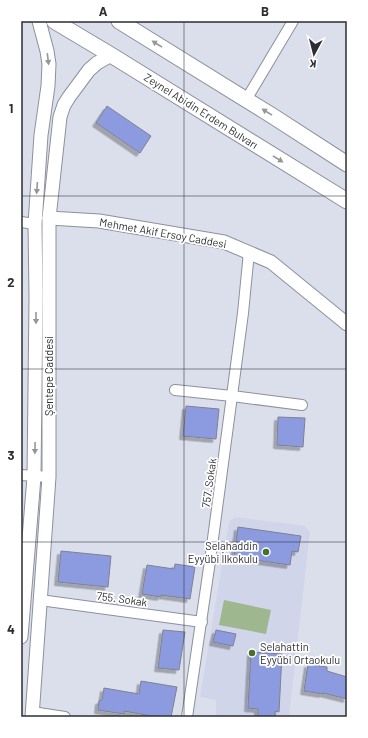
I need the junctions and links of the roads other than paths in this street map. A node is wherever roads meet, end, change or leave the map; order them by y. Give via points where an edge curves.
1 (39, 21) edge
2 (54, 21) edge
3 (119, 21) edge
4 (293, 21) edge
5 (111, 54) junction
6 (246, 100) junction
7 (347, 164) edge
8 (347, 201) edge
9 (49, 218) junction
10 (21, 222) edge
11 (34, 224) junction
12 (249, 252) junction
13 (347, 324) edge
14 (176, 390) dead end
15 (232, 396) junction
16 (302, 405) dead end
17 (21, 475) edge
18 (34, 477) junction
19 (49, 477) junction
20 (40, 600) junction
21 (202, 622) junction
22 (21, 638) edge
23 (32, 714) edge
24 (66, 717) edge
25 (187, 717) edge

1 -> 11 street via 49,64
2 - 5 main road, Zeynel Abidin Erdem Bulvarı
6 -> 3 main road
4 - 6 street
5 -> 8 main road, Zeynel Abidin Erdem Bulvarı
5 - 9 street, Şentepe Caddesi via 89,70 64,105 60,117
7 -> 6 main road
9 - 12 street, Mehmet Akif Ersoy Caddesi via 99,221 224,242
9 - 19 street, Şentepe Caddesi
10 - 11 street
11 -> 18 street
12 - 13 street, Mehmet Akif Ersoy Caddesi via 271,262
12 - 15 street, 757. Sokak
14 - 15 street
15 - 16 street
15 - 21 street, 757. Sokak
17 - 18 street
18 - 19 street
18 - 22 street
19 - 20 street, Şentepe Caddesi
20 - 21 street, 755. Sokak
20 - 23 street, Şentepe Caddesi
21 - 25 street, 757. Sokak
23 - 24 street

